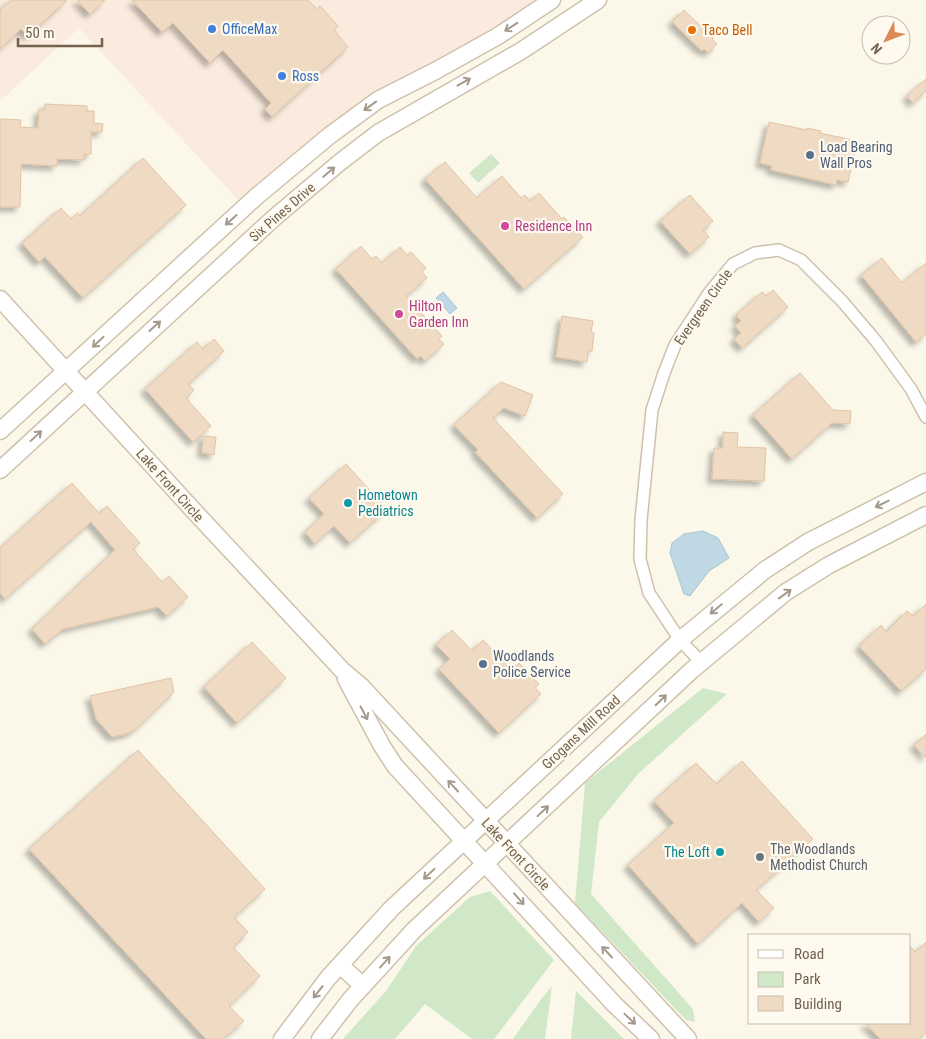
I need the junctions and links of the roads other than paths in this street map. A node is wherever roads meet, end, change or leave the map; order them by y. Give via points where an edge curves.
1 (552, 0) edge
2 (598, 0) edge
3 (410, 84) junction
4 (424, 106) junction
5 (257, 196) junction
6 (275, 217) junction
7 (0, 298) edge
8 (67, 371) junction
9 (85, 391) junction
10 (926, 417) edge
11 (0, 431) edge
12 (0, 470) edge
13 (926, 482) edge
14 (926, 516) edge
15 (680, 640) junction
16 (701, 662) junction
17 (342, 670) junction
18 (486, 822) junction
19 (465, 841) junction
20 (507, 844) junction
21 (486, 863) junction
22 (340, 965) junction
23 (363, 986) junction
24 (282, 1039) edge
25 (320, 1039) edge
26 (651, 1039) edge
27 (688, 1039) edge

1 -> 3 street, Six Pines Drive via 498,36
4 -> 2 street, Six Pines Drive via 521,51
3 - 4 street
3 -> 5 street, Six Pines Drive via 378,100
6 -> 4 street, Six Pines Drive via 378,133
5 - 6 street
5 -> 8 street, Six Pines Drive
9 -> 6 street, Six Pines Drive
7 - 8 street, Lake Front Circle
8 - 9 street, Lake Front Circle
8 - 11 street, Six Pines Drive
12 -> 9 street, Six Pines Drive
9 - 17 street, Lake Front Circle
10 - 15 street, Evergreen Circle via 876,341 801,260 779,250 754,252 733,264 709,293 675,345 652,410 640,559 649,593
13 -> 15 street, Grogans Mill Road via 851,519 765,570
16 -> 14 street via 786,592 829,565
15 - 16 street, Evergreen Circle
15 - 18 street, Grogans Mill Road
20 -> 16 street
18 -> 17 street, Lake Front Circle via 361,686
17 -> 19 street, Lake Front Circle via 388,757
18 - 19 street, Grogans Mill Road
18 - 20 street, Lake Front Circle
19 - 21 street, Lake Front Circle
19 -> 22 street, Grogans Mill Road via 392,908
20 - 21 street
27 -> 20 street, Lake Front Circle
23 -> 21 street via 414,930
21 -> 26 street, Lake Front Circle via 615,1005
22 - 23 street
22 -> 24 street, Grogans Mill Road
23 - 25 street

